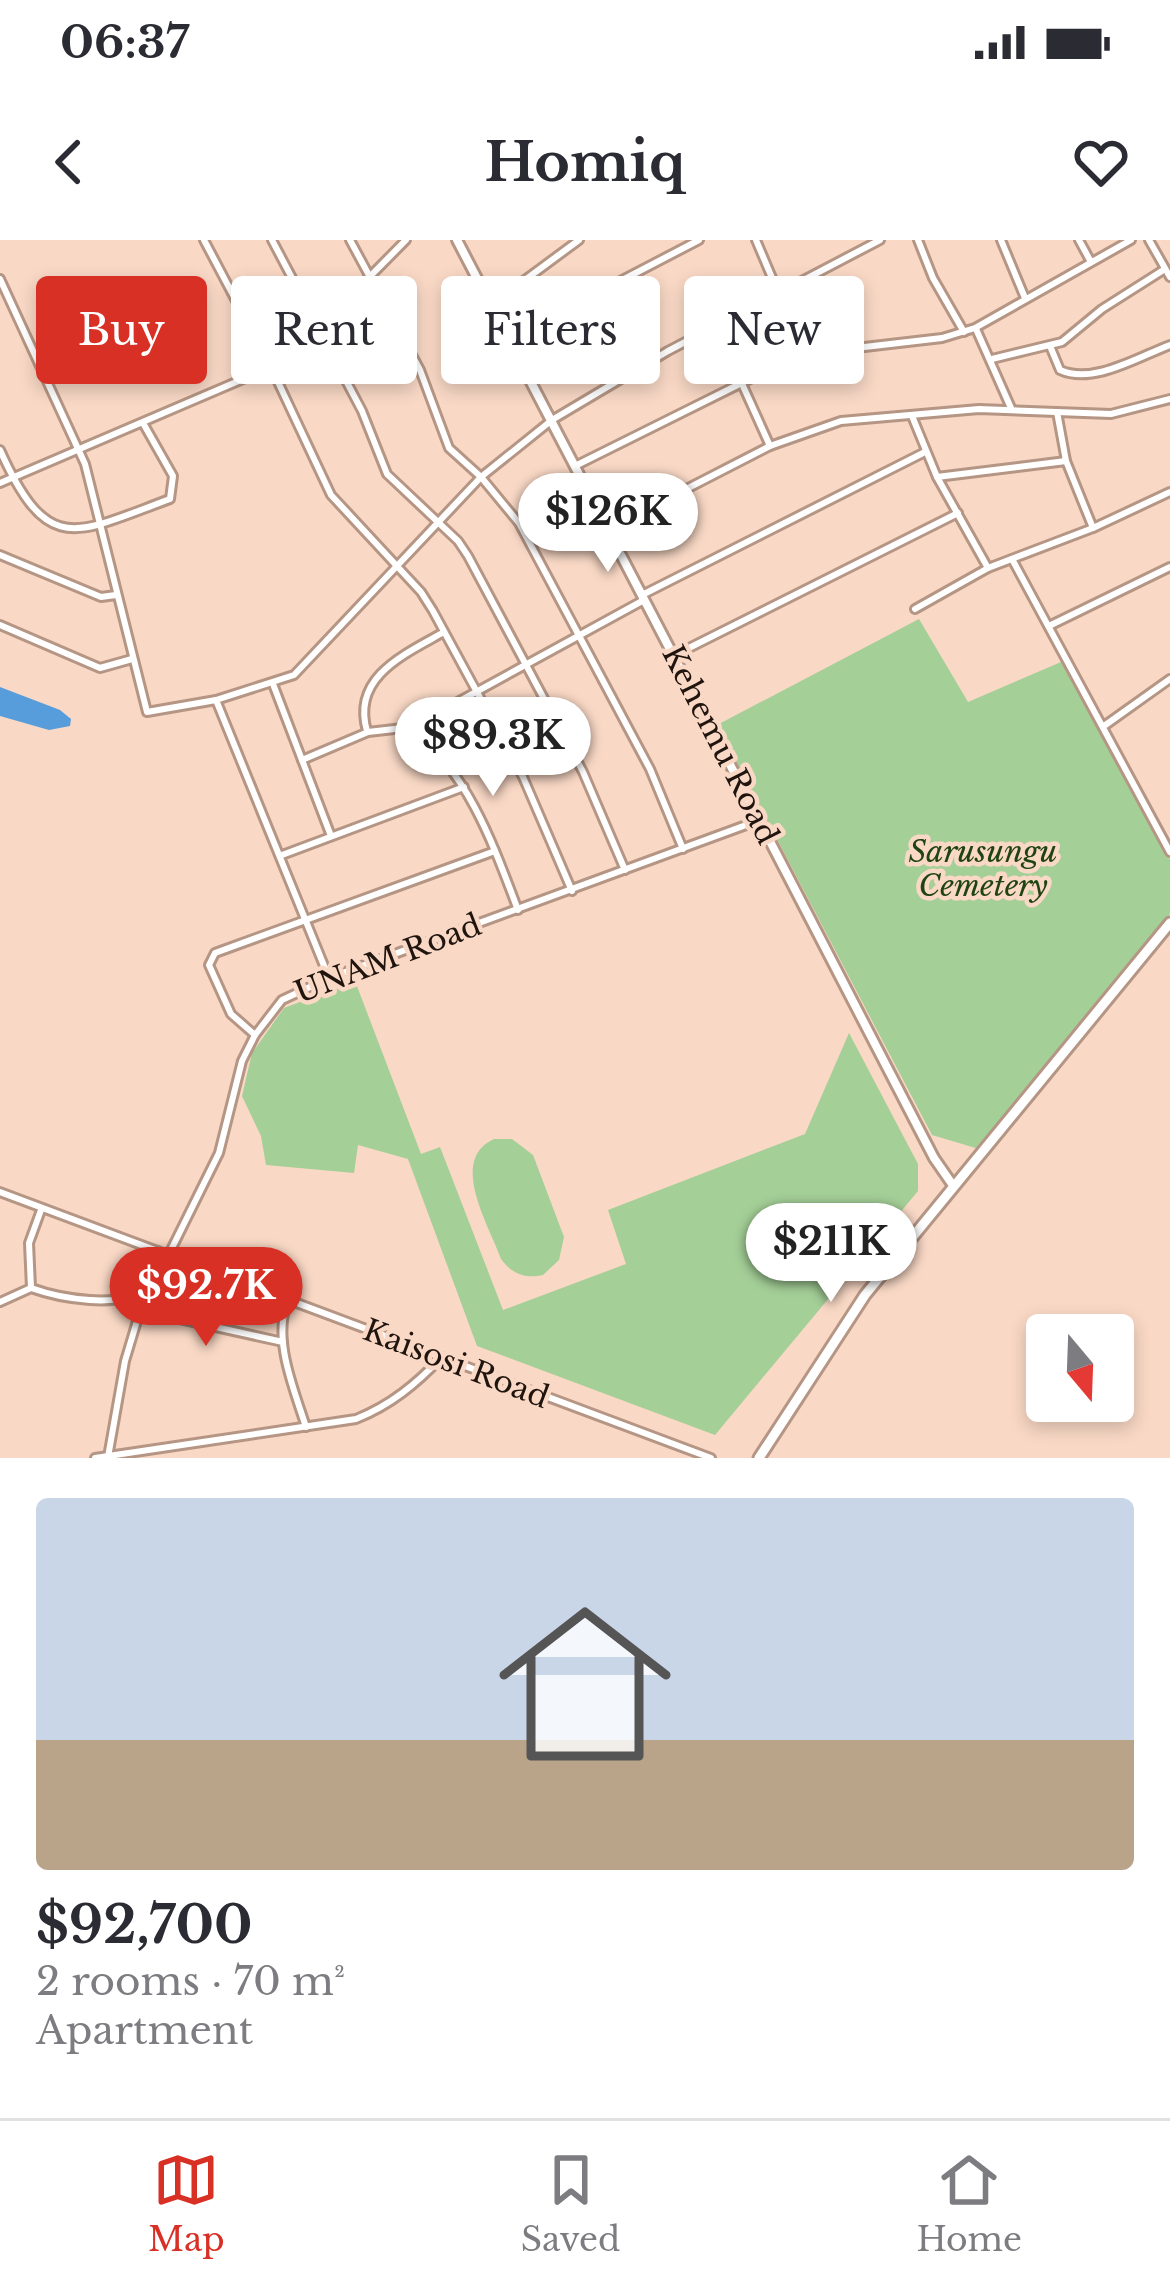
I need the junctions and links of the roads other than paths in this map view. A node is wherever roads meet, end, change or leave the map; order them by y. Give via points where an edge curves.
1 (203, 240) edge
2 (272, 240) edge
3 (350, 240) edge
4 (406, 240) edge
5 (457, 240) edge
6 (579, 240) edge
7 (700, 240) edge
8 (756, 240) edge
9 (880, 240) edge
10 (918, 240) edge
11 (1001, 240) edge
12 (1079, 240) edge
13 (1131, 240) edge
14 (1149, 240) edge
15 (1091, 262) junction
16 (1168, 273) edge
17 (290, 276) edge
18 (368, 276) edge
19 (372, 276) edge
20 (476, 276) edge
21 (530, 276) edge
22 (630, 276) edge
23 (771, 276) edge
24 (809, 276) edge
25 (0, 279) edge
26 (231, 293) edge
27 (1025, 298) junction
28 (975, 328) junction
29 (964, 332) junction
30 (684, 344) edge
31 (1170, 345) edge
32 (864, 346) edge
33 (1050, 346) junction
34 (992, 359) junction
35 (417, 365) edge
36 (234, 384) edge
37 (279, 384) edge
38 (347, 384) edge
39 (533, 384) edge
40 (735, 384) edge
41 (742, 384) edge
42 (1170, 399) edge
43 (1011, 408) junction
44 (1058, 412) junction
45 (912, 415) junction
46 (552, 420) junction
47 (143, 423) junction
48 (770, 446) junction
49 (78, 449) junction
50 (0, 450) edge
51 (925, 452) junction
52 (1066, 461) junction
53 (575, 466) junction
54 (12, 477) junction
55 (481, 477) junction
56 (937, 477) junction
57 (0, 483) edge
58 (1170, 492) edge
59 (958, 513) junction
60 (438, 524) junction
61 (605, 524) junction
62 (99, 525) junction
63 (1093, 528) junction
64 (0, 555) edge
65 (1012, 559) junction
66 (1170, 567) edge
67 (398, 568) junction
68 (988, 568) junction
69 (116, 595) junction
70 (643, 597) junction
71 (915, 609) dead end
72 (0, 625) edge
73 (1051, 625) junction
74 (445, 632) junction
75 (578, 635) junction
76 (674, 656) junction
77 (132, 659) junction
78 (525, 664) junction
79 (1170, 679) edge
80 (273, 684) junction
81 (476, 690) junction
82 (216, 700) junction
83 (1104, 726) junction
84 (412, 727) junction
85 (368, 732) junction
86 (302, 760) junction
87 (464, 787) junction
88 (757, 821) junction
89 (331, 836) junction
90 (683, 849) junction
91 (495, 851) junction
92 (1170, 852) edge
93 (281, 856) junction
94 (625, 870) junction
95 (572, 890) junction
96 (518, 910) junction
97 (307, 920) junction
98 (1170, 923) edge
99 (329, 978) junction
100 (255, 1035) junction
101 (952, 1184) junction
102 (0, 1192) edge
103 (42, 1208) junction
104 (158, 1251) junction
105 (169, 1254) junction
106 (148, 1280) junction
107 (31, 1288) junction
108 (288, 1300) junction
109 (0, 1302) edge
110 (139, 1310) junction
111 (283, 1342) junction
112 (442, 1358) junction
113 (306, 1426) junction
114 (108, 1457) edge
115 (95, 1458) edge
116 (711, 1458) edge
117 (759, 1458) edge

1 - 26 street
2 - 17 street
3 - 18 street
4 - 19 street
5 - 20 street, Kehemu Road
6 - 21 street
7 - 22 street
8 - 23 street
9 - 24 street
10 - 29 street
11 - 27 street
12 - 15 street
13 - 15 street
14 - 16 street
15 - 27 street
16 - 33 street
25 - 49 street
27 - 28 street
28 - 29 street
28 - 34 street
29 - 32 street
30 - 46 street
31 - 33 street via 1078,376 1060,370
33 - 34 street
34 - 43 street
35 - 55 street via 449,448
36 - 47 street
37 - 67 street via 331,495
38 - 60 street via 387,474
39 - 46 street, Kehemu Road
40 - 53 street
41 - 48 street
42 - 44 street via 1112,413
43 - 44 street
43 - 45 street
44 - 52 street
45 - 48 street via 841,421
45 - 51 street
46 - 53 street, Kehemu Road
46 - 55 street
47 - 49 street
47 - 62 street via 172,476 170,499
48 - 61 street
49 - 54 street
49 - 62 street
50 - 54 street
51 - 56 street
51 - 70 street
52 - 56 street
52 - 63 street
53 - 61 street, Kehemu Road
54 - 57 street
54 - 62 street via 45,521
55 - 60 street
55 - 75 street via 519,523
56 - 59 street
58 - 63 street
59 - 68 street
59 - 76 street
60 - 67 street
60 - 78 street via 468,556
61 - 70 street, Kehemu Road
62 - 69 street
63 - 65 street
64 - 69 street via 101,597
65 - 68 street
65 - 73 street
66 - 73 street
67 - 74 street
67 - 80 street via 307,664
68 - 71 street
69 - 77 street
70 - 75 street
70 - 76 street, Kehemu Road
72 - 77 street via 100,668
73 - 83 street
74 - 81 street
74 - 85 street via 375,679 363,698
75 - 78 street
75 - 90 street
76 - 88 street, Kehemu Road
77 - 82 street via 147,712
78 - 81 street
78 - 94 street
79 - 83 street
80 - 82 street
80 - 86 street
81 - 84 street
81 - 95 street
82 - 93 street
83 - 92 street
84 - 85 street
84 - 87 street
85 - 86 street
86 - 89 street
87 - 89 street
87 - 91 street
88 - 90 street, UNAM Road
88 - 101 street, Kehemu Road
89 - 93 street
90 - 94 street, UNAM Road
91 - 96 street
91 - 97 street
93 - 97 street
94 - 95 street, UNAM Road
95 - 96 street, UNAM Road
96 - 99 street, UNAM Road
97 - 99 street
97 - 100 street via 211,956 231,1014
98 - 101 main road
99 - 100 street, UNAM Road via 282,1000
100 - 105 street, UNAM Road via 219,1153
101 - 117 main road via 866,1295
102 - 103 street, Kaisosi Road
103 - 104 street, Kaisosi Road
103 - 107 street via 29,1243
104 - 105 street, Kaisosi Road
104 - 106 street
105 - 108 street, Kaisosi Road
106 - 107 street via 125,1300
106 - 110 street
107 - 109 street
108 - 111 street
108 - 112 street, Kaisosi Road
110 - 111 street
110 - 114 street
111 - 113 street
112 - 113 street via 378,1410
112 - 116 street, Kaisosi Road
113 - 114 street
114 - 115 street

